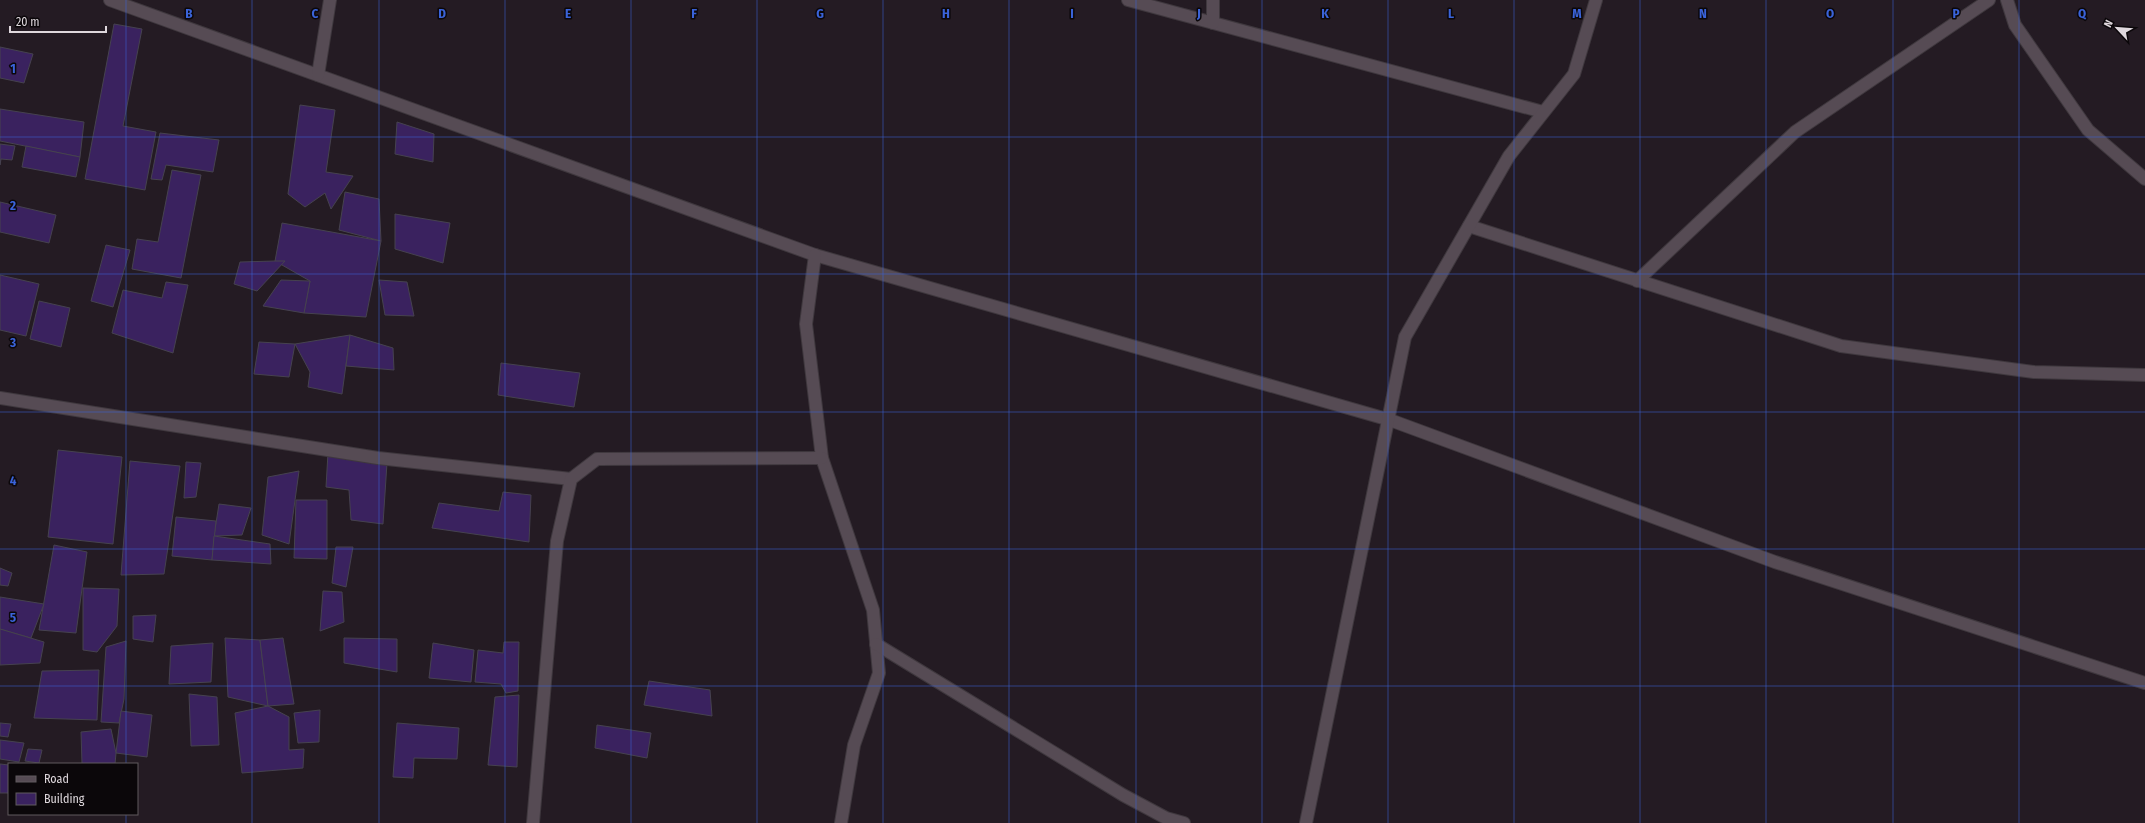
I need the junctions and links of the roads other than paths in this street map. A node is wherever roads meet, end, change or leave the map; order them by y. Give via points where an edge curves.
1 (110, 0) edge
2 (330, 0) edge
3 (1128, 0) edge
4 (1213, 0) edge
5 (1596, 0) edge
6 (1989, 0) edge
7 (2007, 0) edge
8 (1213, 23) junction
9 (318, 75) junction
10 (1543, 112) junction
11 (2145, 179) edge
12 (1469, 226) junction
13 (815, 255) junction
14 (1637, 281) junction
15 (2145, 375) edge
16 (0, 398) edge
17 (1390, 420) junction
18 (822, 458) junction
19 (571, 479) junction
20 (876, 644) junction
21 (2145, 683) edge
22 (1165, 820) edge
23 (533, 823) edge
24 (841, 823) edge
25 (1184, 823) edge
26 (1306, 823) edge

1 - 9 street
2 - 9 street
3 - 8 street
4 - 8 street
5 - 10 street via 1574,74
6 - 14 street via 1795,132
7 - 11 street via 2014,25 2088,130
8 - 10 street
9 - 13 street
10 - 12 street via 1509,156
12 - 14 street
12 - 17 street via 1405,337
13 - 17 street
13 - 18 street via 806,324
14 - 15 street via 1841,346 2034,372
16 - 19 street via 378,458
17 - 21 street via 1774,562
17 - 26 street
18 - 19 street via 597,459
18 - 20 street via 874,610
19 - 23 street via 557,541
20 - 22 street
20 - 24 street via 879,673 854,745
22 - 25 street

